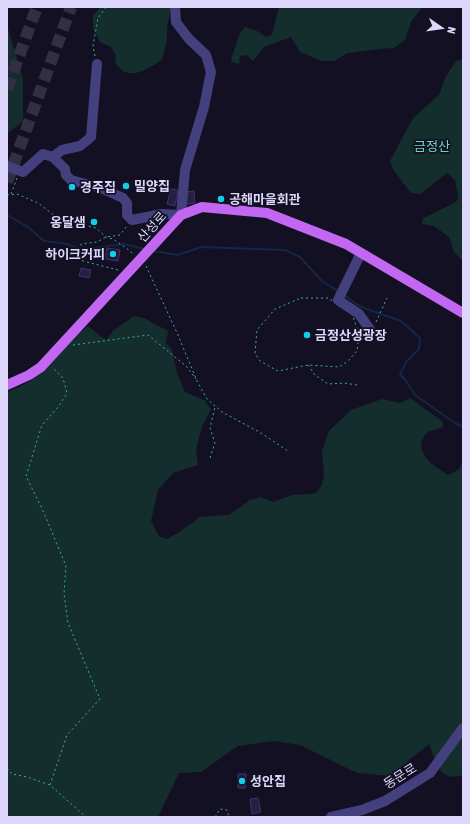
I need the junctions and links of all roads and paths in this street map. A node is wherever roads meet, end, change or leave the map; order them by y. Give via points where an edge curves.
1 (106, 7) edge
2 (175, 7) edge
3 (97, 64) joint
4 (53, 157) junction
5 (7, 166) edge
6 (21, 171) junction
7 (11, 194) junction
8 (7, 195) edge
9 (180, 215) junction
10 (132, 220) junction
11 (106, 238) junction
12 (362, 253) junction
13 (146, 254) junction
14 (128, 273) junction
15 (387, 298) dead end
16 (463, 313) edge
17 (378, 317) dead end
18 (371, 331) dead end
19 (72, 346) dead end
20 (46, 361) junction
21 (308, 365) junction
22 (197, 381) junction
23 (7, 384) edge
24 (357, 385) dead end
25 (215, 406) junction
26 (288, 450) dead end
27 (210, 458) dead end
28 (463, 728) edge
29 (7, 768) edge
30 (50, 785) junction
31 (86, 817) edge
32 (215, 817) edge
33 (229, 817) edge
34 (331, 817) edge

1 - 3 path via 98,18 93,46
2 - 9 street via 176,22 206,55 211,72 204,107 185,170
3 - 4 street via 91,137 80,146 62,150
4 - 6 street via 43,154 24,172
4 - 10 street via 65,169 71,180 101,188 124,198 127,203 127,215
5 - 6 street
6 - 7 path
7 - 8 path
7 - 11 path via 38,203 59,219 96,228
9 - 10 street via 162,214
9 - 12 main road, 산성로 via 202,207 267,213 346,244
9 - 13 main road, 산성로
10 - 11 path via 120,235
11 - 13 path via 130,251
11 - 14 path via 81,244 79,260
12 - 16 main road, 산성로
12 - 18 street via 338,300 359,314
13 - 14 main road, 산성로
13 - 22 path
14 - 20 main road, 산성로
15 - 17 path
19 - 22 path via 148,335 186,366
20 - 23 main road, 산성로 via 36,371
20 - 30 path via 63,378 67,393 42,425 26,476 66,566 64,594 68,623 100,699 68,735
21 - 21 path via 278,371 260,361 255,353 257,330 275,309 301,298 328,298 352,314 359,334 357,351 339,367
21 - 24 path via 315,376 328,384
22 - 25 path via 206,399
25 - 26 path
25 - 27 path via 210,428 215,443
28 - 34 street, 동문로 via 430,773 385,801 362,810
29 - 30 path via 12,774
30 - 31 path
32 - 33 path via 220,809 227,810

